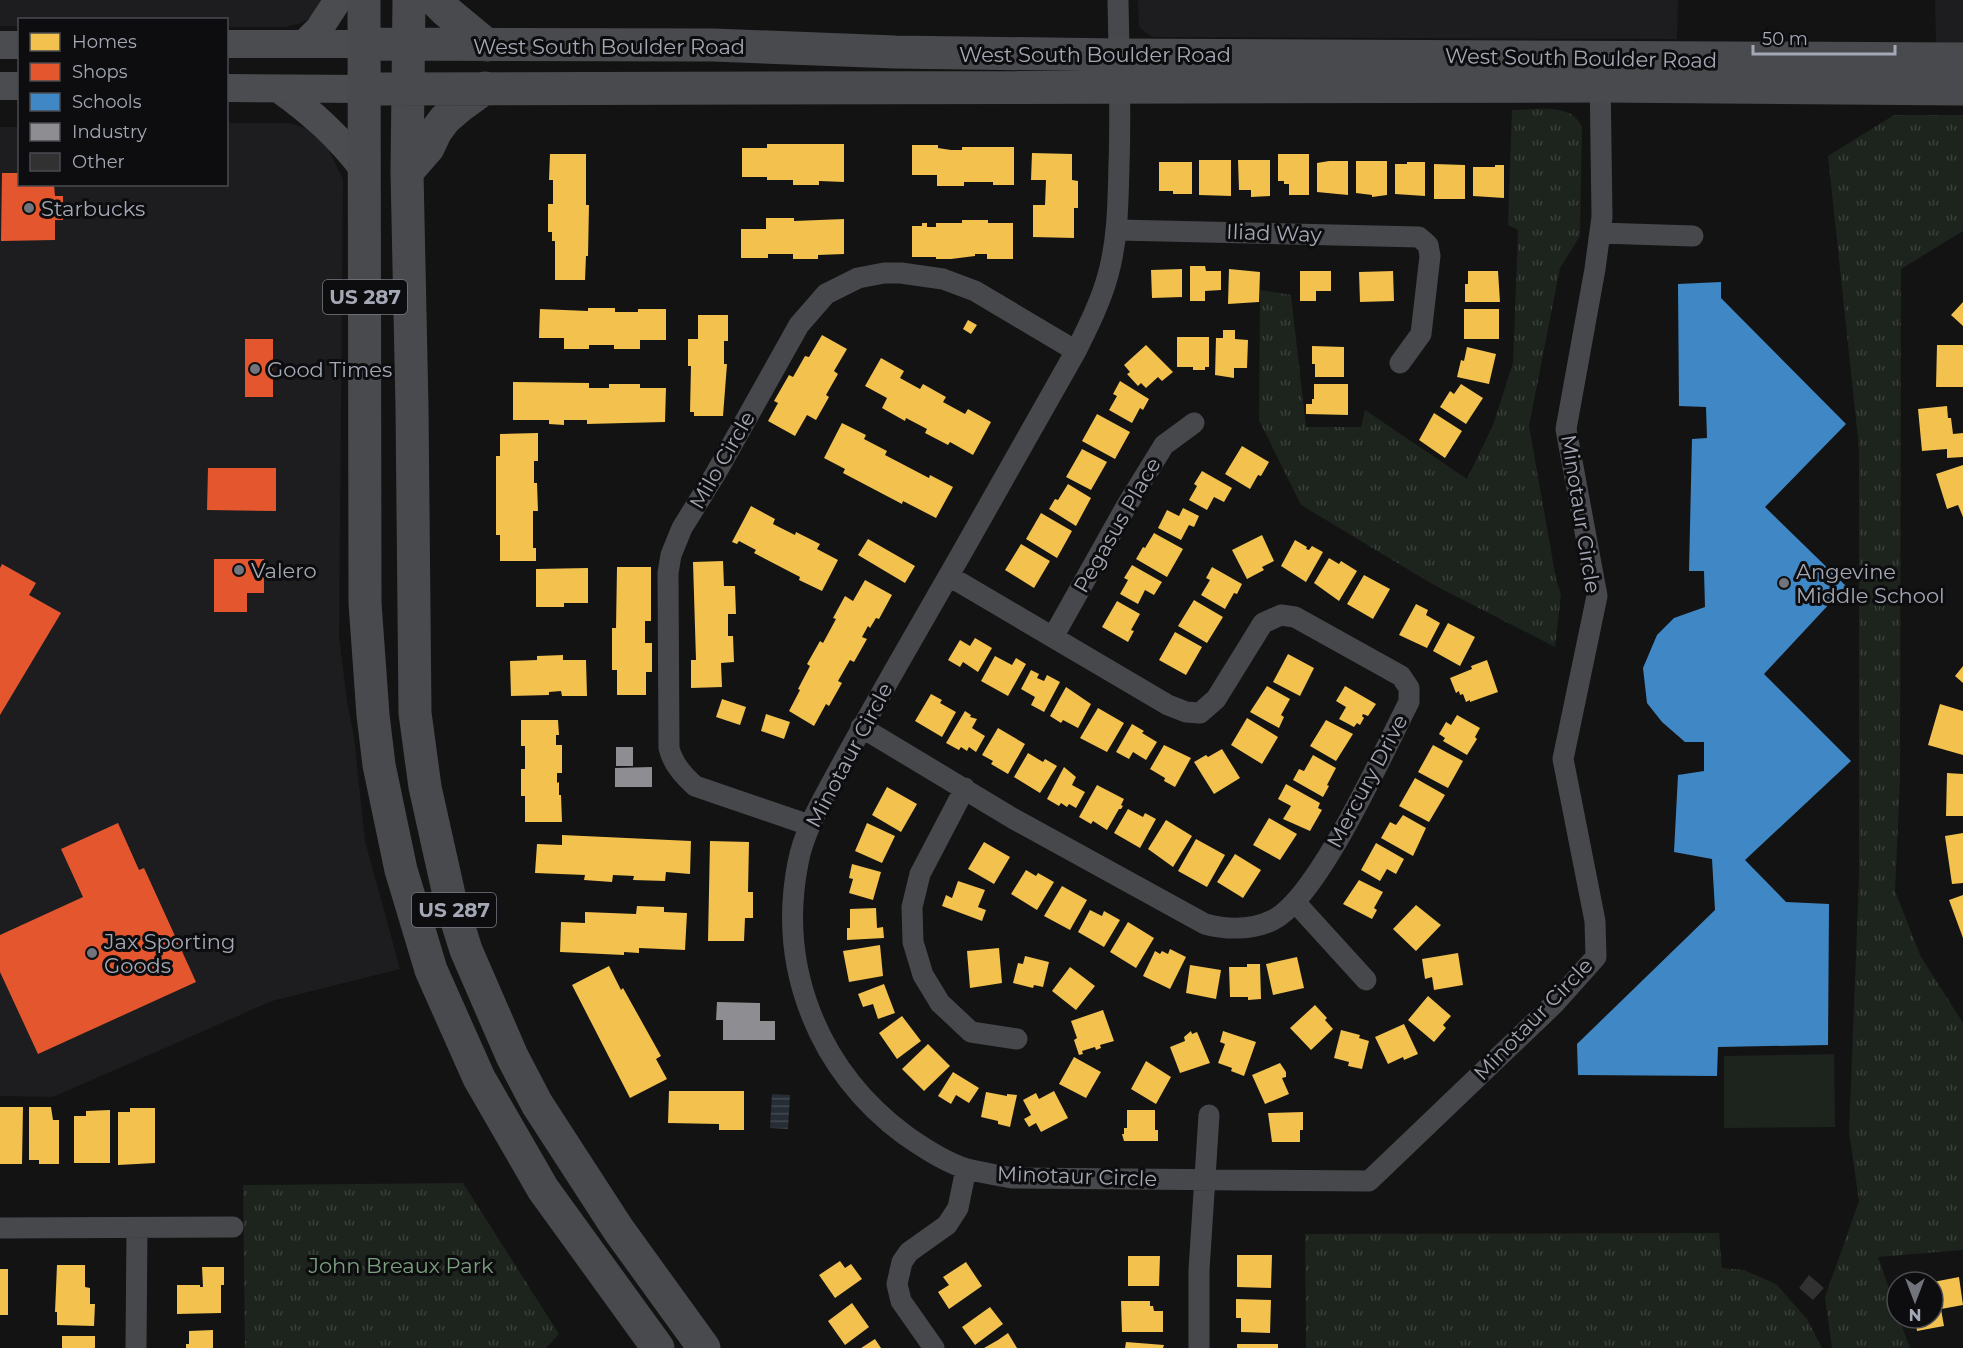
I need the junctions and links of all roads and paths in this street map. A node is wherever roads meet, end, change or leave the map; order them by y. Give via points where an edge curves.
1 (339, 0) edge
2 (364, 0) edge
3 (409, 0) edge
4 (435, 0) edge
5 (1118, 0) edge
6 (228, 44) edge
7 (304, 44) junction
8 (364, 44) junction
9 (409, 44) junction
10 (0, 45) edge
11 (18, 45) edge
12 (488, 45) junction
13 (1963, 59) edge
14 (1120, 71) junction
15 (1600, 72) junction
16 (0, 86) edge
17 (18, 86) edge
18 (228, 88) edge
19 (279, 88) junction
20 (409, 88) junction
21 (485, 88) junction
22 (365, 89) junction
23 (1963, 89) edge
24 (365, 171) junction
25 (407, 172) junction
26 (1117, 230) junction
27 (1600, 233) junction
28 (1693, 236) dead end
29 (1076, 351) junction
30 (1400, 363) dead end
31 (1194, 423) dead end
32 (949, 576) junction
33 (1053, 638) junction
34 (861, 727) junction
35 (965, 788) junction
36 (809, 825) junction
37 (1295, 902) junction
38 (1366, 980) dead end
39 (1017, 1039) dead end
40 (1209, 1115) dead end
41 (966, 1169) junction
42 (1206, 1180) junction
43 (233, 1227) dead end
44 (0, 1228) edge
45 (137, 1228) junction
46 (136, 1348) edge
47 (658, 1348) edge
48 (704, 1348) edge
49 (934, 1348) edge
50 (1199, 1348) edge

1 - 7 main road
2 - 8 main road, US 287
3 - 9 main road, US 287
4 - 12 main road
5 - 14 street, Minotaur Circle
6 - 7 main road, West South Boulder Road
7 - 8 main road, West South Boulder Road
8 - 9 main road, West South Boulder Road
8 - 22 main road, US 287
9 - 12 main road, West South Boulder Road
9 - 20 main road, US 287
10 - 11 main road
12 - 14 main road, West South Boulder Road via 713,45 895,52
13 - 15 main road, West South Boulder Road
14 - 15 main road, West South Boulder Road
14 - 21 main road, West South Boulder Road
14 - 26 street, Minotaur Circle
15 - 23 main road, West South Boulder Road
15 - 27 street, Minotaur Circle
16 - 17 main road
18 - 19 main road, West South Boulder Road
19 - 22 main road, West South Boulder Road
19 - 24 main road via 329,127
20 - 21 main road, West South Boulder Road
20 - 22 main road, West South Boulder Road
20 - 25 main road, US 287
21 - 25 main road via 446,119
22 - 24 main road, US 287
24 - 47 main road, US 287 via 365,603 380,765 401,870 431,970 479,1078 543,1189
25 - 48 main road, US 287 via 415,713 425,787 450,899 487,1001 537,1104 612,1221
26 - 29 street, Minotaur Circle via 1108,275
26 - 30 street, Iliad Way via 1419,237 1428,245 1430,256 1421,334
27 - 28 street
27 - 42 street, Minotaur Circle via 1566,429 1597,596 1563,759 1595,921 1596,957 1554,1004 1369,1181
29 - 32 street, Minotaur Circle
29 - 36 street, Milo Circle via 975,291 943,279 901,273 858,278 826,294 800,325 682,528 668,573 670,754 681,774 695,786
31 - 33 street, Pegasus Place via 1164,445 1126,505
32 - 33 street, Mercury Drive
32 - 34 street, Minotaur Circle
33 - 37 street, Mercury Drive via 1186,712 1200,713 1216,699 1263,623 1281,615 1295,617 1401,676 1409,688 1409,702 1344,827
34 - 35 street, Mercury Drive
34 - 36 street, Minotaur Circle
35 - 37 street, Mercury Drive via 1205,924 1246,928 1273,920
35 - 39 street via 920,874 912,907 913,942 923,975 940,1003 971,1032
36 - 41 street, Minotaur Circle via 798,862 792,914 794,953 806,1004 828,1051 857,1091 887,1122 919,1145
37 - 38 street
40 - 42 street
41 - 42 street, Minotaur Circle via 1012,1178
41 - 49 street via 958,1208 947,1225 909,1252 902,1262 897,1284 901,1301
42 - 50 street via 1199,1270
43 - 45 street
44 - 45 street
45 - 46 street

